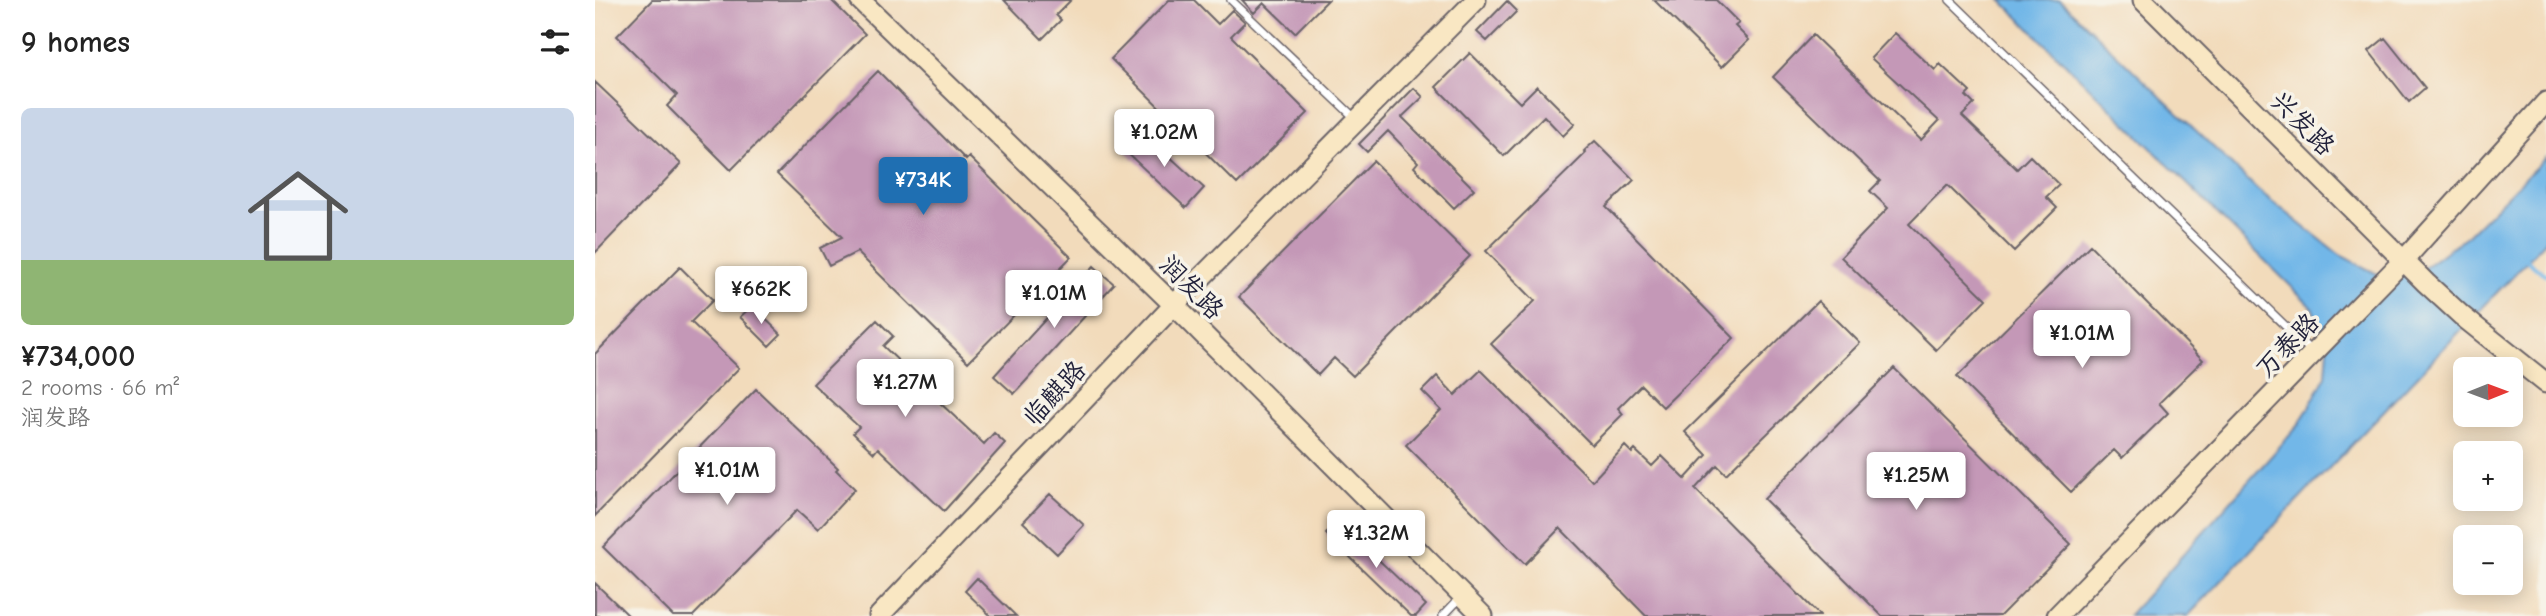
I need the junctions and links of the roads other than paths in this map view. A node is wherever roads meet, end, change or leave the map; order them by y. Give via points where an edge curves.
1 (860, 0) edge
2 (1231, 0) edge
3 (1476, 0) edge
4 (1950, 0) edge
5 (2143, 0) edge
6 (2546, 102) edge
7 (1357, 120) junction
8 (2403, 261) junction
9 (1174, 305) junction
10 (2314, 355) junction
11 (2546, 383) edge
12 (1462, 596) junction
13 (879, 616) edge
14 (1443, 616) edge
15 (1483, 616) edge
16 (2057, 616) edge

1 - 9 main road, 润发路
2 - 7 lane
3 - 7 main road, 临麒路
4 - 10 lane
5 - 8 main road, 兴发路
6 - 8 main road, 万泰路
7 - 9 main road, 临麒路
8 - 10 main road, 万泰路
8 - 11 main road, 兴发路 via 2462,316
9 - 12 main road, 润发路
9 - 13 main road, 临麒路
10 - 16 main road, 万泰路
12 - 14 lane
12 - 15 main road, 润发路

